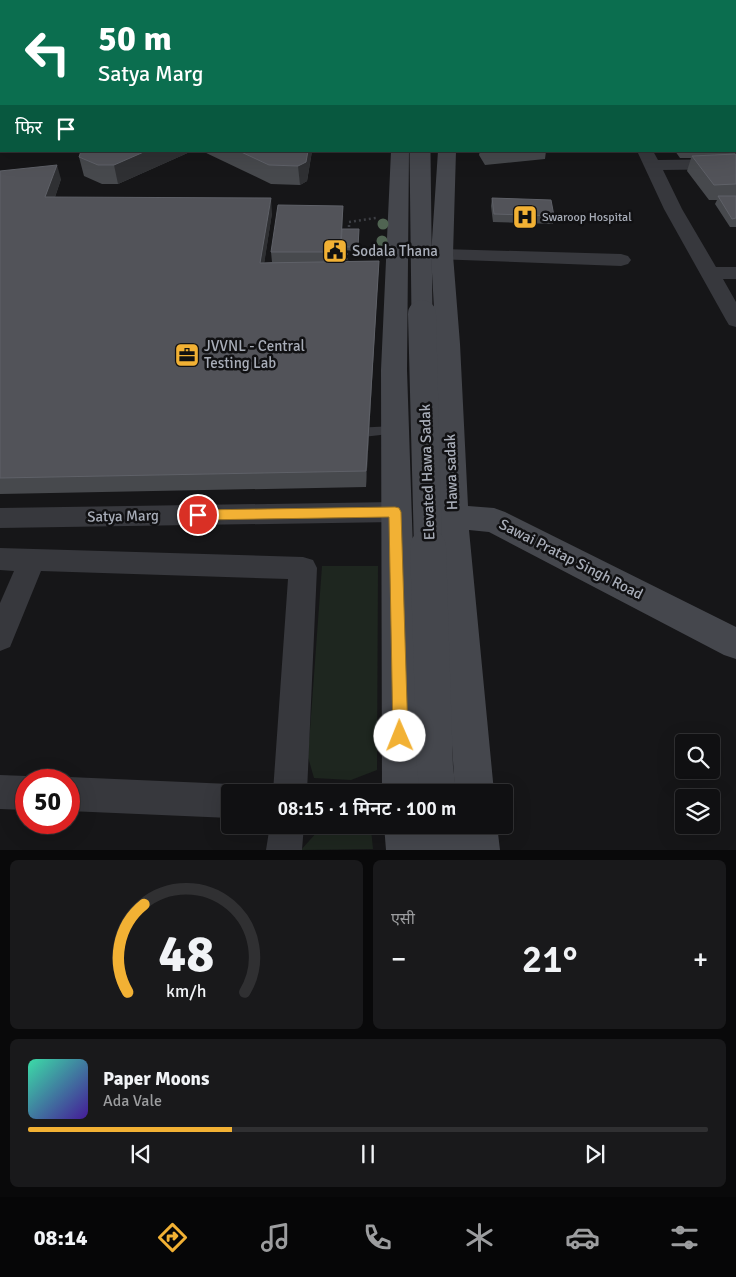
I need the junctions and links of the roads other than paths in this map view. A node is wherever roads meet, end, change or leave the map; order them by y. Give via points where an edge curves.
1 (400, 152) edge
2 (420, 152) edge
3 (447, 152) edge
4 (648, 158) edge
5 (736, 164) edge
6 (442, 255) junction
7 (621, 260) dead end
8 (736, 273) edge
9 (709, 274) junction
10 (736, 320) edge
11 (394, 430) junction
12 (342, 434) edge
13 (395, 512) junction
14 (453, 517) junction
15 (0, 518) edge
16 (0, 559) edge
17 (32, 560) junction
18 (0, 638) edge
19 (736, 644) edge
20 (290, 784) edge
21 (402, 784) edge
22 (437, 784) edge
23 (473, 784) edge
24 (0, 792) edge
25 (15, 793) edge
26 (80, 794) edge
27 (221, 801) edge
28 (286, 834) edge
29 (405, 834) edge
30 (442, 834) edge
31 (478, 834) edge
32 (284, 850) edge
33 (406, 850) edge
34 (444, 850) edge
35 (480, 850) edge

1 - 11 main road
2 - 22 main road, Elevated Hawa Sadak, bridge via 420,263
3 - 6 main road, Hawa sadak
4 - 5 street
4 - 9 street
6 - 7 street
6 - 14 main road, Hawa sadak
8 - 9 street
9 - 10 street
11 - 12 lane
11 - 13 main road
13 - 14 main road, Sawai Pratap Singh Road
13 - 15 street, Satya Marg
13 - 21 main road
14 - 19 main road, Sawai Pratap Singh Road via 494,520
14 - 23 main road, Hawa sadak
16 - 17 street
17 - 18 street
17 - 20 street via 303,568
24 - 25 street
26 - 27 street
28 - 32 street
29 - 33 main road
30 - 34 main road
31 - 35 main road

